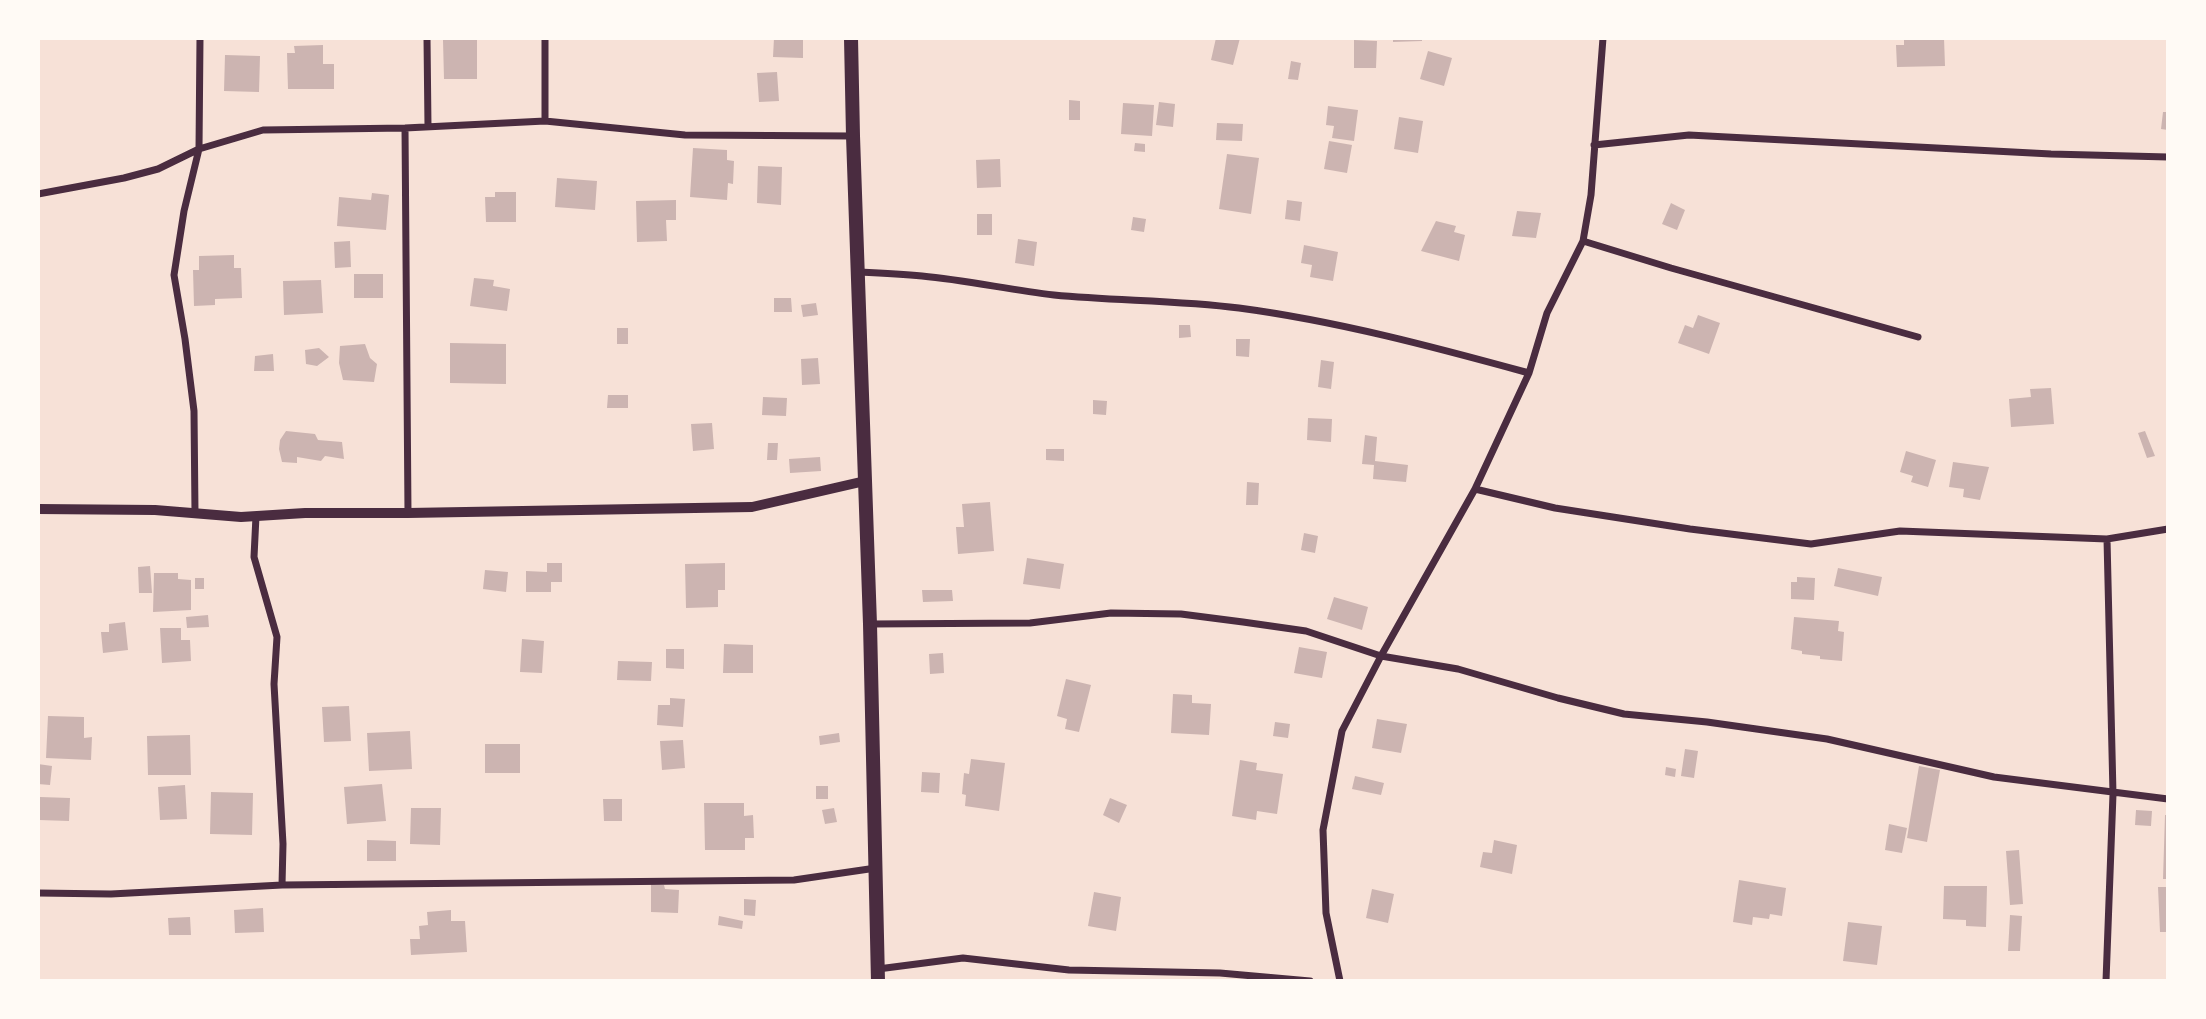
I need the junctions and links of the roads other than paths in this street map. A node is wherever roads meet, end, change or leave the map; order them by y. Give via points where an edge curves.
1 (200, 38) edge
2 (427, 38) edge
3 (545, 38) edge
4 (851, 38) edge
5 (1603, 38) edge
6 (545, 121) junction
7 (428, 127) junction
8 (405, 128) junction
9 (853, 136) junction
10 (1594, 145) junction
11 (199, 149) junction
12 (2168, 157) edge
13 (38, 194) edge
14 (1583, 241) junction
15 (859, 272) junction
16 (1918, 337) dead end
17 (1529, 373) junction
18 (865, 481) junction
19 (1475, 489) junction
20 (38, 509) edge
21 (195, 513) junction
22 (408, 513) junction
23 (256, 516) junction
24 (2168, 529) edge
25 (2107, 539) junction
26 (870, 624) junction
27 (1381, 656) junction
28 (2113, 794) junction
29 (2168, 799) edge
30 (876, 868) junction
31 (282, 885) junction
32 (38, 892) edge
33 (878, 975) edge
34 (1310, 981) edge
35 (1340, 981) edge
36 (2106, 981) edge

1 - 11 street
2 - 7 street
3 - 6 street
4 - 9 main road
5 - 10 street
6 - 7 street
6 - 9 street via 685,135
7 - 8 street
8 - 11 street via 263,130
8 - 22 street
9 - 15 main road
10 - 12 street via 1689,135
10 - 14 street
11 - 13 street via 158,169
11 - 21 street via 174,275 194,411
14 - 16 street
14 - 17 street via 1547,313
15 - 17 street via 1051,294 1240,308 1326,323
15 - 18 main road
17 - 19 street
18 - 22 street via 752,507
18 - 26 main road
19 - 25 street via 1568,510 1811,544 1900,531
19 - 27 street
20 - 21 street
21 - 23 street
22 - 23 street
23 - 31 street via 254,557 277,637 274,684
24 - 25 street
25 - 28 street
26 - 27 street via 1030,623 1111,613 1181,614 1306,631
26 - 30 main road
27 - 28 street via 1458,669 1624,714 1827,739 1994,777
27 - 35 street via 1342,731 1323,830 1326,913
28 - 29 street
28 - 36 street
30 - 31 street via 794,880
30 - 33 main road
31 - 32 street via 111,894
33 - 34 street via 963,958 1069,970 1220,973

